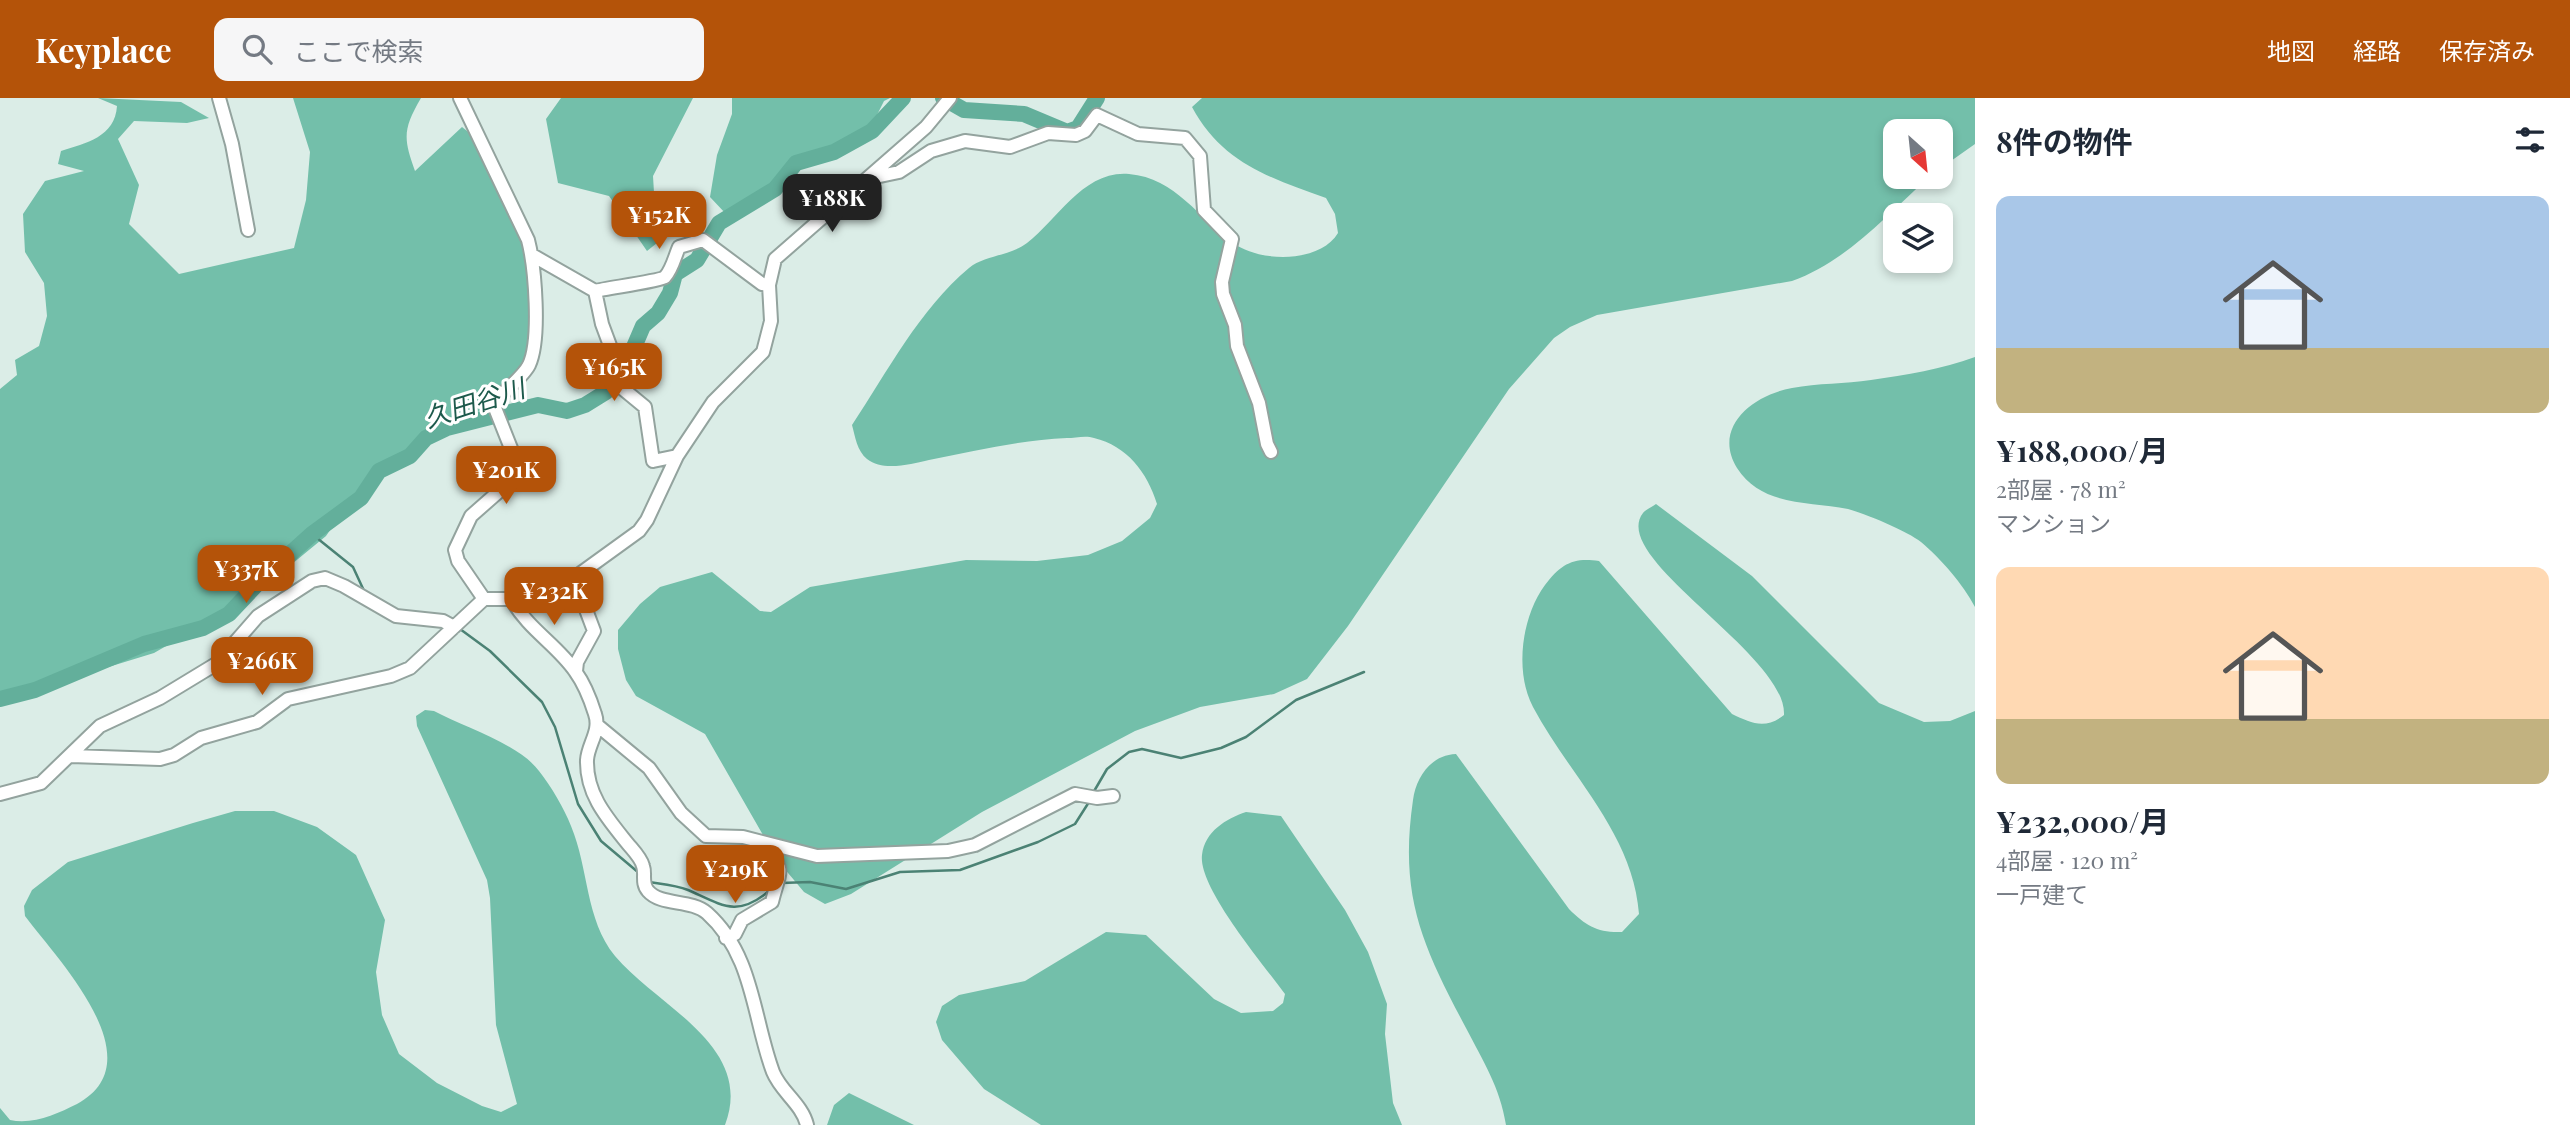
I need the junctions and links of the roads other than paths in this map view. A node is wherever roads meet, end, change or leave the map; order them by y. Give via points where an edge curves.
1 (219, 98) edge
2 (460, 98) edge
3 (948, 101) edge
4 (876, 173) junction
5 (247, 230) dead end
6 (531, 255) junction
7 (769, 285) junction
8 (595, 291) junction
9 (1271, 452) dead end
10 (677, 456) junction
11 (586, 571) junction
12 (484, 598) junction
13 (512, 600) junction
14 (454, 627) junction
15 (576, 671) junction
16 (597, 725) junction
17 (71, 756) junction
18 (0, 794) edge
19 (1112, 796) dead end
20 (763, 844) junction
21 (726, 938) junction
22 (807, 1125) edge

1 - 5 street
2 - 6 street
3 - 4 street via 926,128
4 - 7 street via 775,259
4 - 9 street via 899,172 931,151 965,141 1010,147 1048,133 1076,135 1097,115 1138,134 1185,138 1200,156 1204,210 1232,239 1223,294
6 - 8 street
6 - 12 street via 534,345 528,366 496,401 495,408 518,466 515,475 471,516 455,550
7 - 8 street via 703,240 679,247 667,275 658,281
7 - 10 street via 771,321 763,352 713,402
8 - 10 street via 615,359 611,379 645,407 653,461
10 - 11 street via 639,531
11 - 13 street
11 - 15 street via 584,607 594,631
12 - 13 street
12 - 14 street
13 - 15 street via 519,614
14 - 17 street via 410,668 340,690 288,699 257,722 201,738 174,755 160,759
14 - 17 street via 443,621 396,616 325,578 312,581 258,616 216,664 160,698 100,726
15 - 16 street
16 - 20 street via 649,768 694,827 717,838 743,837
16 - 21 street via 587,760 595,800 639,859 648,891 706,912
17 - 18 street via 41,783
19 - 20 street via 1075,793 975,845 948,851 817,856
20 - 21 street via 762,849 778,859 781,868 772,902 742,920 735,934
21 - 22 street via 753,993 773,1071

